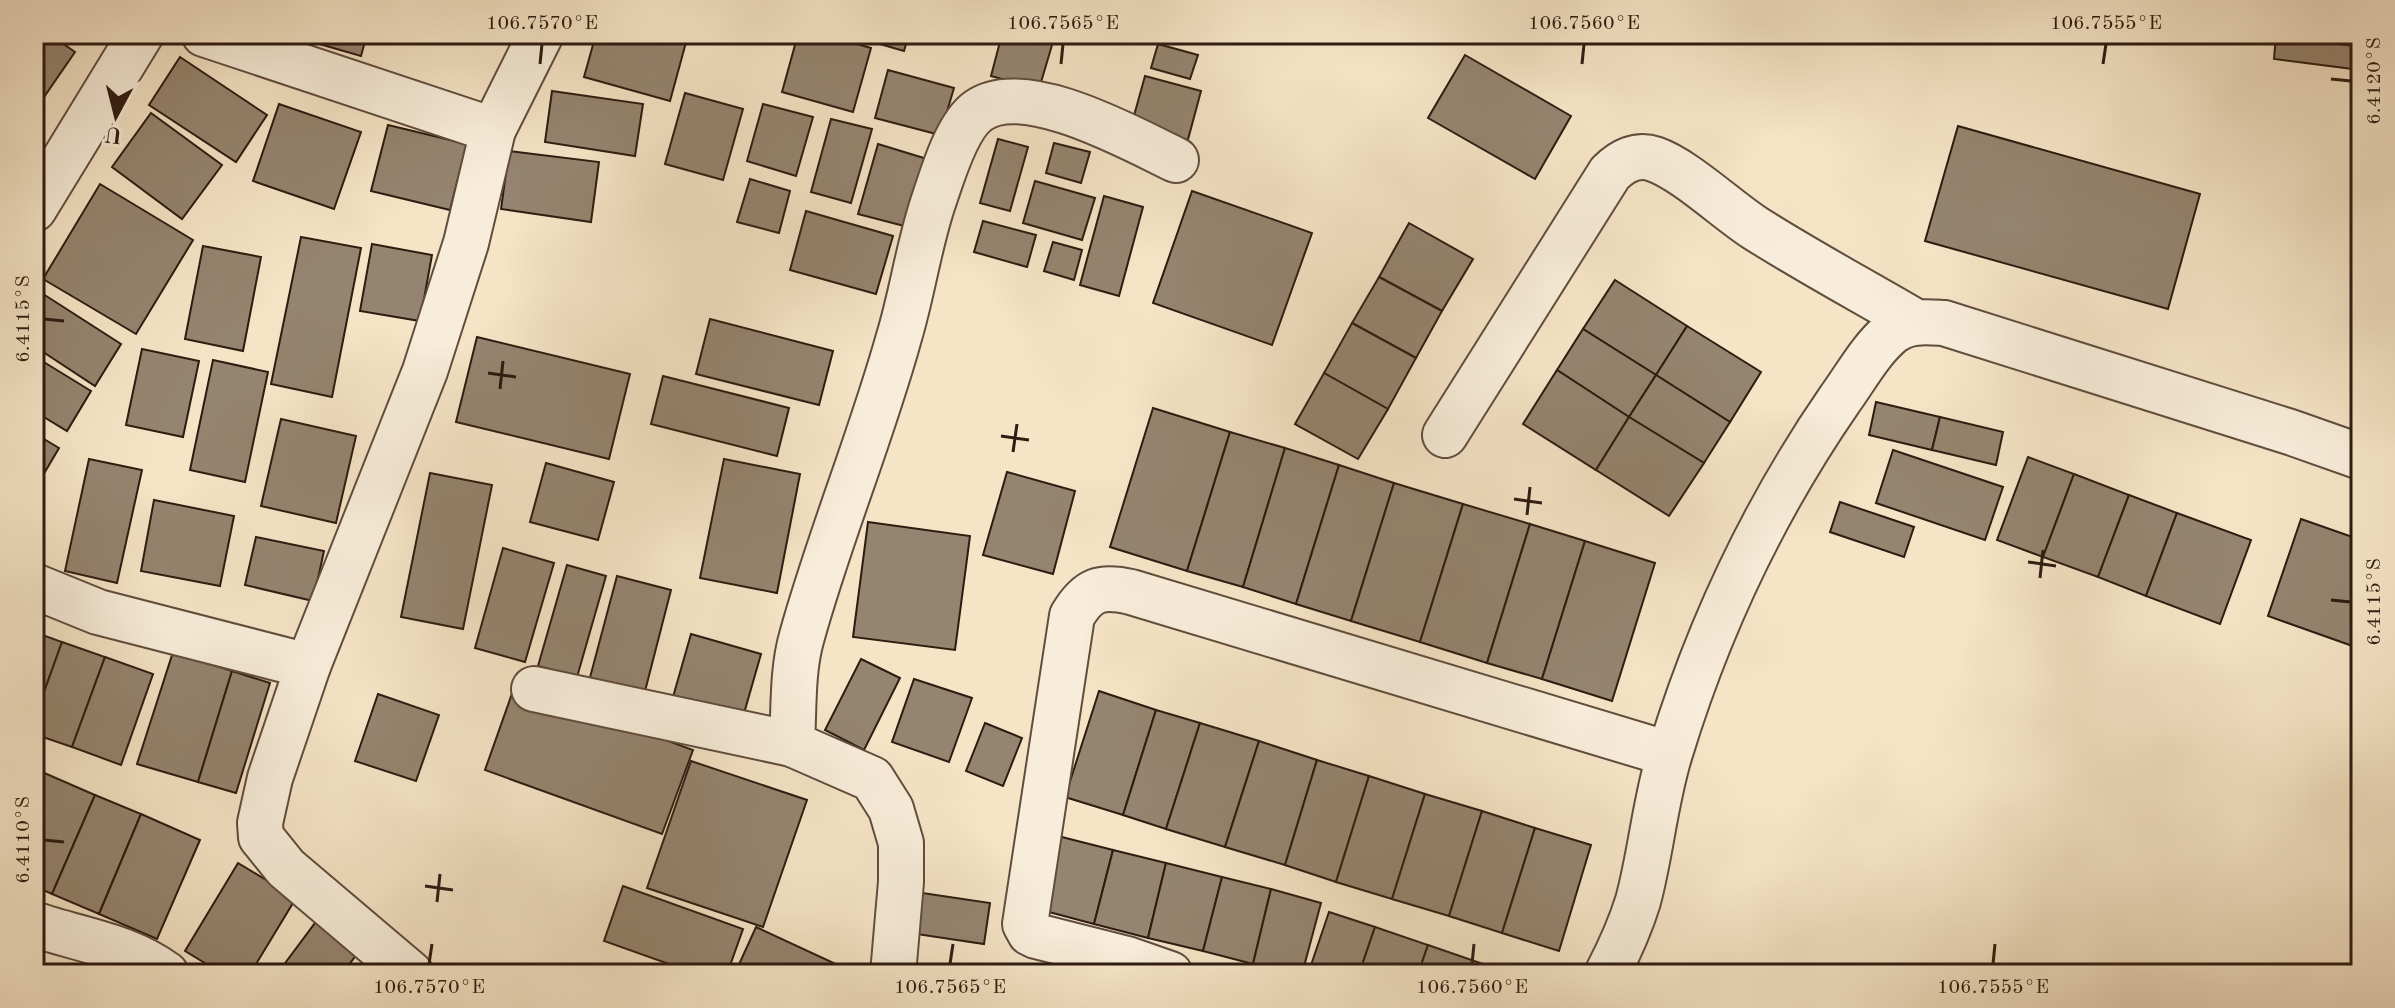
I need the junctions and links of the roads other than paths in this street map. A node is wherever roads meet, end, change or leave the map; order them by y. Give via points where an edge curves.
1 (141, 34) edge
2 (204, 34) edge
3 (541, 34) edge
4 (493, 130) junction
5 (1176, 160) dead end
6 (34, 209) edge
7 (1914, 321) junction
8 (1445, 435) dead end
9 (2361, 457) edge
10 (34, 586) edge
11 (308, 666) junction
12 (534, 689) dead end
13 (792, 744) junction
14 (1669, 754) junction
15 (37, 933) edge
16 (166, 974) edge
17 (411, 974) edge
18 (893, 974) edge
19 (1170, 974) edge
20 (1607, 974) edge

1 - 6 street
2 - 4 street
3 - 4 street
4 - 11 street via 466,243 425,371
5 - 13 street via 1049,106 997,104 978,111 963,127 934,199 899,337 801,639
7 - 8 street via 1755,228 1653,158 1635,157 1610,173
7 - 9 street via 1944,323
7 - 14 street via 1893,331 1873,353 1774,504 1715,625
10 - 11 street via 98,612
11 - 17 street via 270,778 261,837 286,868
12 - 13 street
13 - 18 street via 872,779 891,809 901,843
14 - 19 street via 1131,592 1110,587 1094,592 1072,616 1025,924 1036,936
14 - 20 street via 1638,901
15 - 16 street via 125,951

